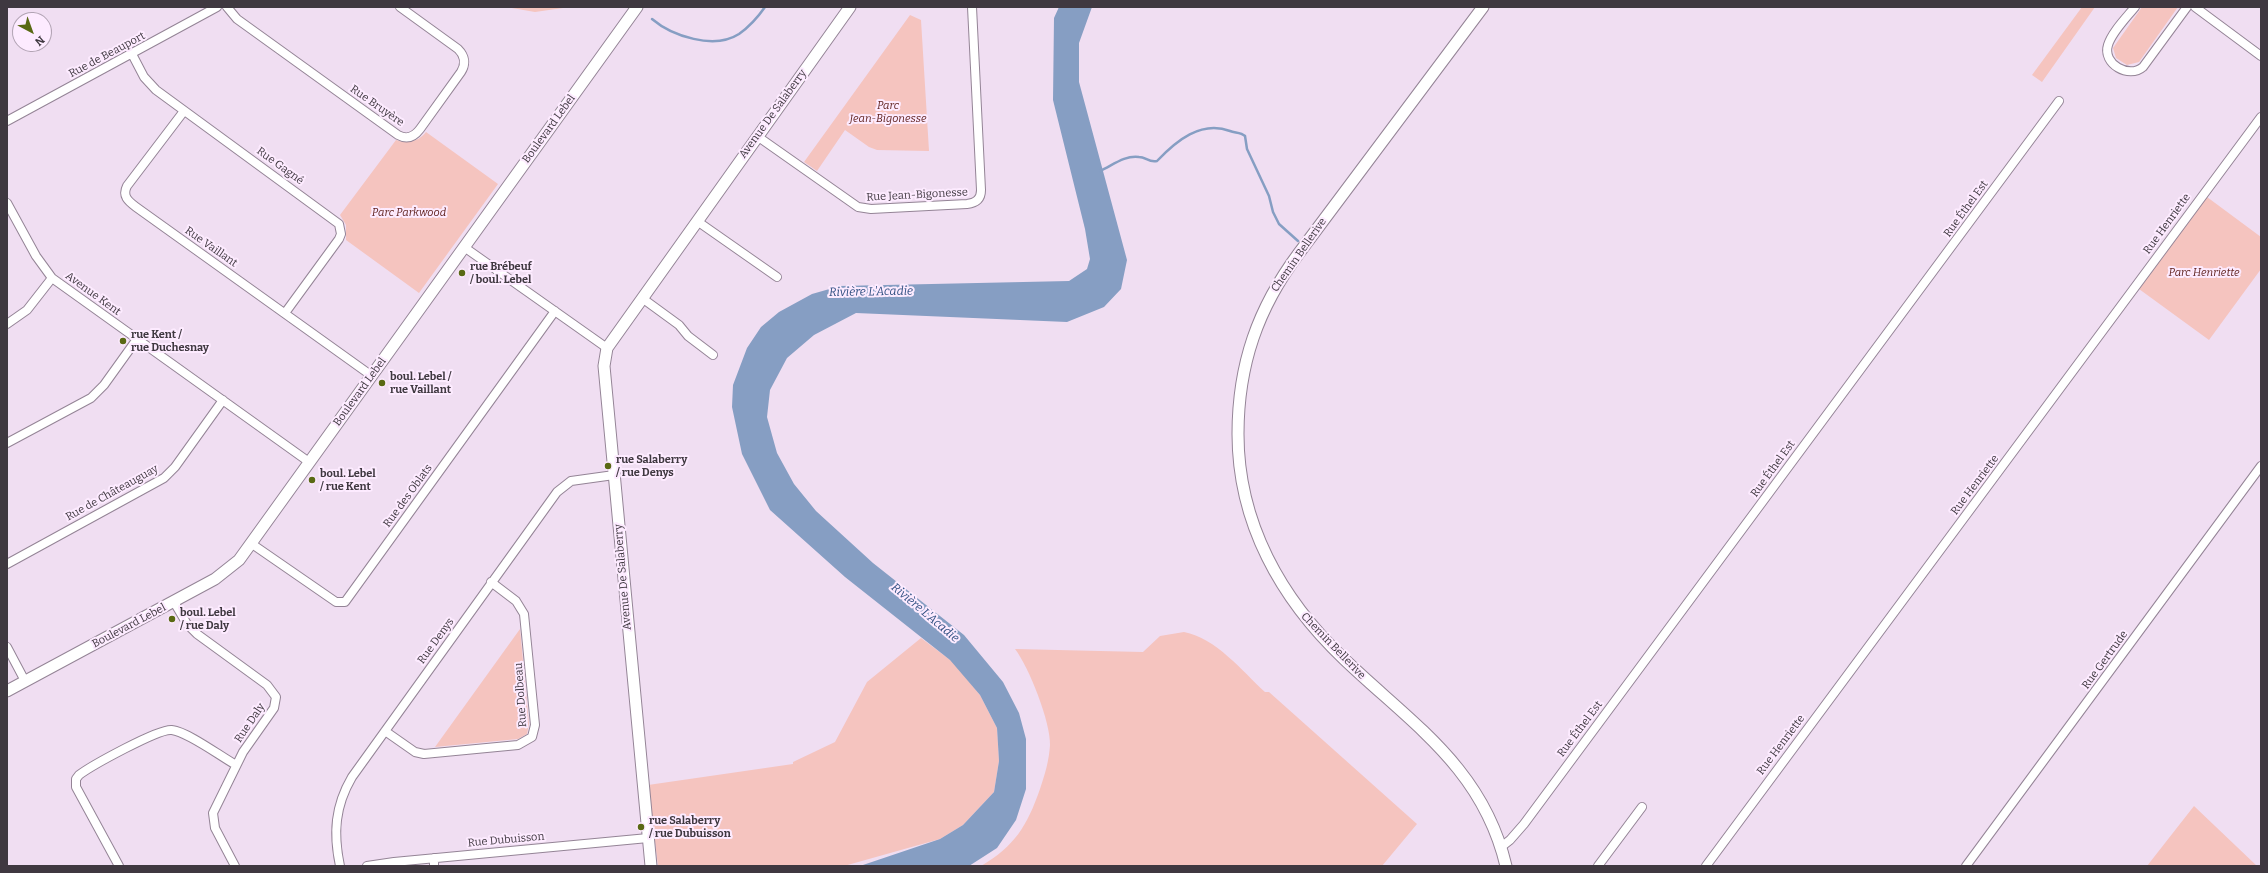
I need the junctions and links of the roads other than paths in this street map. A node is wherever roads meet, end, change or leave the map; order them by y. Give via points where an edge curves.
1 (217, 7) edge
2 (227, 7) edge
3 (400, 7) edge
4 (637, 7) edge
5 (850, 7) edge
6 (972, 7) edge
7 (1482, 7) edge
8 (2135, 7) edge
9 (2187, 7) edge
10 (2195, 7) edge
11 (132, 54) junction
12 (2261, 56) edge
13 (2059, 101) dead end
14 (184, 111) junction
15 (2261, 116) edge
16 (7, 121) edge
17 (757, 136) junction
18 (7, 203) edge
19 (697, 221) junction
20 (464, 247) junction
21 (776, 277) dead end
22 (52, 278) junction
23 (642, 298) junction
24 (554, 311) junction
25 (285, 313) junction
26 (7, 324) edge
27 (137, 339) junction
28 (607, 348) junction
29 (713, 356) dead end
30 (372, 376) junction
31 (223, 400) junction
32 (7, 444) edge
33 (310, 462) junction
34 (2261, 466) edge
35 (614, 475) junction
36 (252, 544) junction
37 (7, 564) edge
38 (491, 582) junction
39 (174, 602) junction
40 (7, 647) edge
41 (25, 681) junction
42 (7, 691) edge
43 (385, 731) junction
44 (236, 765) junction
45 (1642, 807) dead end
46 (648, 838) junction
47 (1501, 846) junction
48 (434, 862) edge
49 (118, 866) edge
50 (235, 866) edge
51 (340, 866) edge
52 (367, 866) edge
53 (651, 866) edge
54 (1506, 866) edge
55 (1598, 866) edge
56 (1706, 866) edge
57 (1966, 866) edge

1 - 11 street, Rue de Beauport
2 - 3 street, Rue Bruyère via 244,24 398,135 407,138 420,129 461,72 465,60 458,49
4 - 20 street, Boulevard Lebel
5 - 17 street, Avenue De Salaberry
6 - 17 street, Rue Jean-Bigonesse via 981,190 976,202 876,209 858,207
7 - 47 street, Chemin Bellerive via 1299,252 1272,293 1255,331 1246,362 1238,440 1242,481 1250,518 1267,560 1282,587 1329,644 1450,756 1482,804
8 - 9 street via 2107,49 2111,61 2122,70 2130,72 2137,71 2143,66
10 - 12 street
11 - 14 street, Rue Gagné via 152,86
11 - 16 street, Rue de Beauport
13 - 47 street, Rue Éthel Est via 1524,824
14 - 25 street, Rue Gagné via 339,224 339,239
14 - 25 street, Rue Vaillant via 127,186 124,192 126,198
15 - 56 street, Rue Henriette
17 - 19 street, Avenue De Salaberry
18 - 22 street, Avenue Kent via 36,256
19 - 21 street
19 - 23 street, Avenue De Salaberry
20 - 24 street
20 - 30 street, Boulevard Lebel
22 - 26 street via 27,310
22 - 27 street, Avenue Kent
23 - 28 street, Avenue De Salaberry
23 - 29 street via 679,325 688,336
24 - 28 street
24 - 36 street, Rue des Oblats via 346,602 336,602
25 - 30 street, Rue Vaillant
27 - 31 street, Avenue Kent
27 - 32 street via 104,385 90,398
28 - 35 street, Avenue De Salaberry via 604,366
30 - 33 street, Boulevard Lebel
31 - 33 street, Avenue Kent
31 - 37 street, Rue de Châteauguay via 175,467 164,478
33 - 36 street, Boulevard Lebel
34 - 57 street, Rue Gertrude
35 - 38 street, Rue Denys via 576,480 564,485
35 - 46 street, Avenue De Salaberry
36 - 39 street, Boulevard Lebel via 227,572
38 - 43 street, Rue Denys
38 - 43 street, Rue Dolbeau via 519,604 525,618 535,725 532,737 518,746 424,754 415,752
39 - 41 street, Boulevard Lebel
39 - 44 street, Rue Daly via 193,631 267,685 275,694 274,708
40 - 41 street
41 - 42 street, Boulevard Lebel
43 - 51 street, Rue Denys via 352,777 340,800 335,832
44 - 49 street via 183,733 168,729 79,775 76,787
44 - 50 street, Rue Daly via 216,804 213,816 217,832
45 - 55 street
46 - 48 street, Rue Dubuisson
46 - 53 street, Avenue De Salaberry
47 - 54 street, Chemin Bellerive
48 - 52 street, Rue Dubuisson

